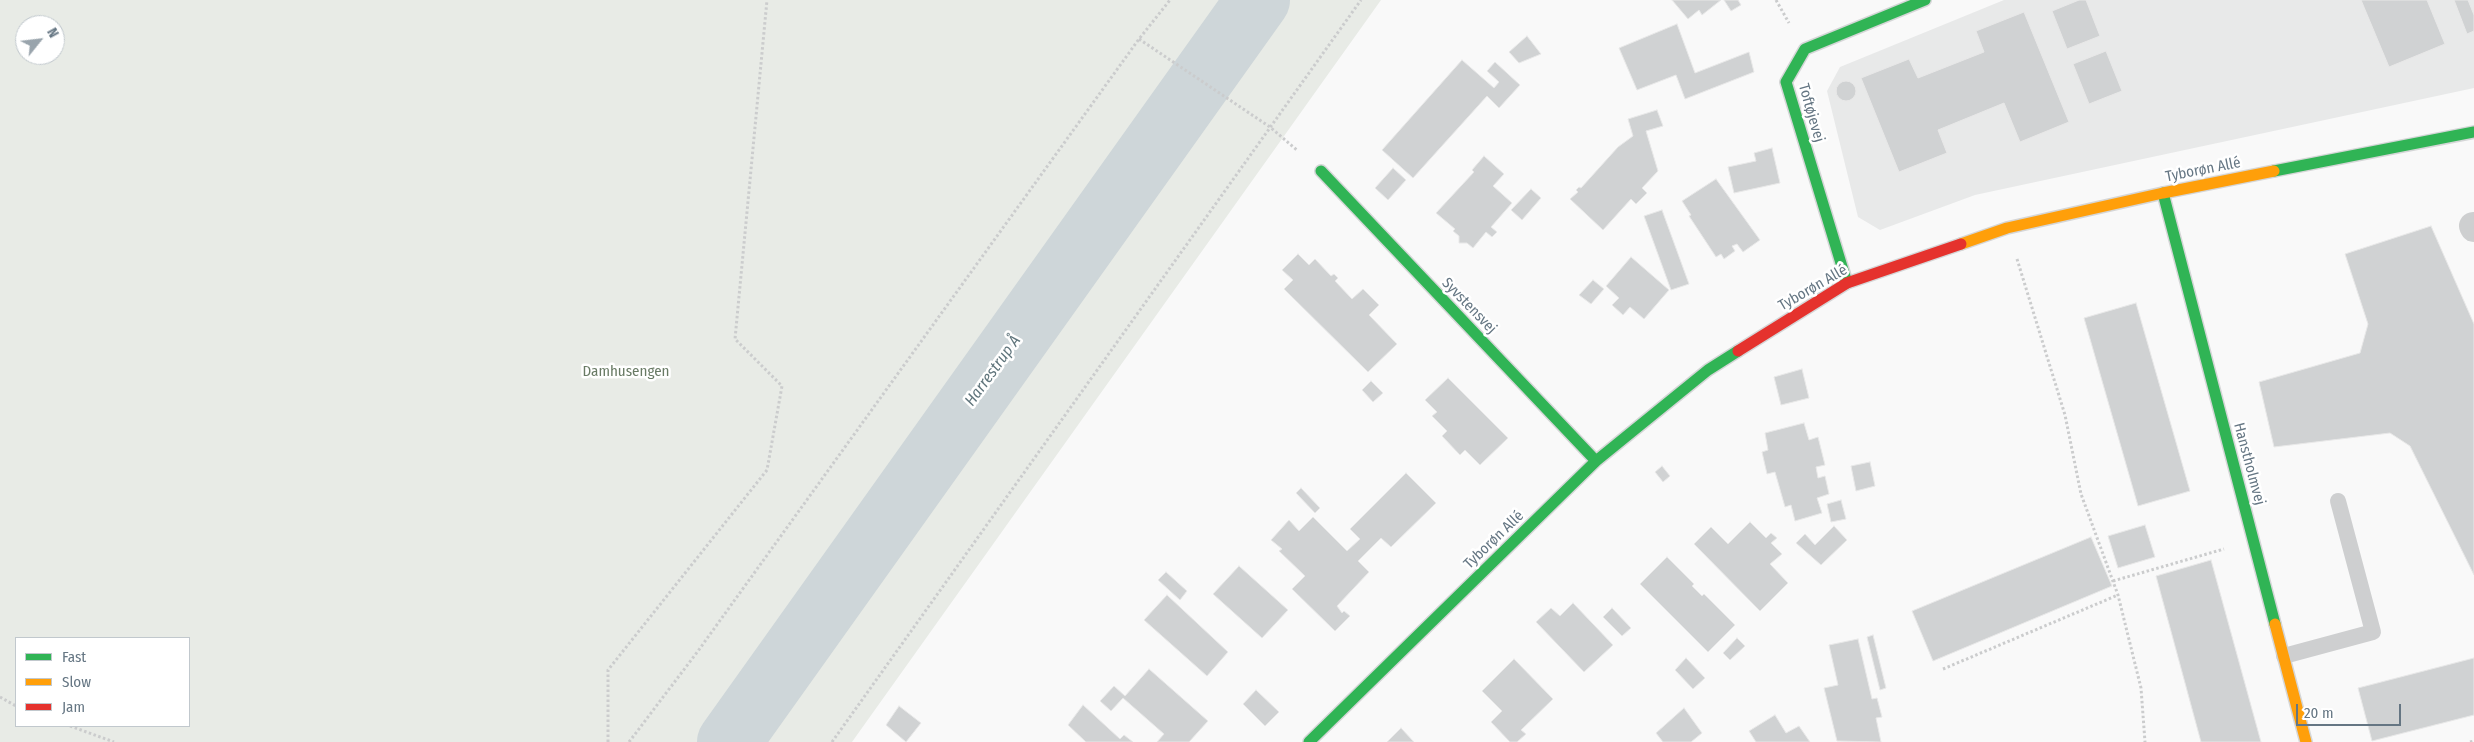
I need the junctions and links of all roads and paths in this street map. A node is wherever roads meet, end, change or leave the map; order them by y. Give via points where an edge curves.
1 (767, 0) edge
2 (1170, 0) edge
3 (1361, 0) edge
4 (1924, 0) edge
5 (1139, 39) junction
6 (1270, 127) junction
7 (2474, 132) edge
8 (1297, 151) dead end
9 (1321, 171) dead end
10 (2163, 192) junction
11 (2007, 228) junction
12 (1847, 283) junction
13 (1596, 461) junction
14 (2338, 501) dead end
15 (2254, 541) junction
16 (2113, 581) junction
17 (2118, 595) junction
18 (2284, 656) junction
19 (1943, 669) dead end
20 (0, 697) edge
21 (15, 705) edge
22 (73, 727) edge
23 (2474, 740) edge
24 (114, 742) edge
25 (608, 742) edge
26 (630, 742) edge
27 (832, 742) edge
28 (1309, 742) edge
29 (2145, 742) edge
30 (2306, 742) edge
31 (2470, 742) edge

1 - 25 path via 735,339 782,386 767,470 608,670
2 - 5 path
3 - 6 path
4 - 12 street, Toftøjevej via 1805,49 1786,82
5 - 6 path
5 - 26 path
6 - 8 path
6 - 27 path
7 - 10 street, Tyborøn Allé
9 - 13 street, Syvstensvej
10 - 11 street, Tyborøn Allé
10 - 15 street, Hanstholmvej
11 - 12 street, Tyborøn Allé
11 - 16 path via 2065,415 2081,494
12 - 13 street, Tyborøn Allé via 1708,370
13 - 28 street, Tyborøn Allé
14 - 18 lane via 2373,632
15 - 16 path
15 - 18 street, Hanstholmvej
16 - 17 path
17 - 19 path
17 - 29 path via 2142,688
18 - 30 street, Hanstholmvej
20 - 21 path
22 - 24 path
23 - 31 path

